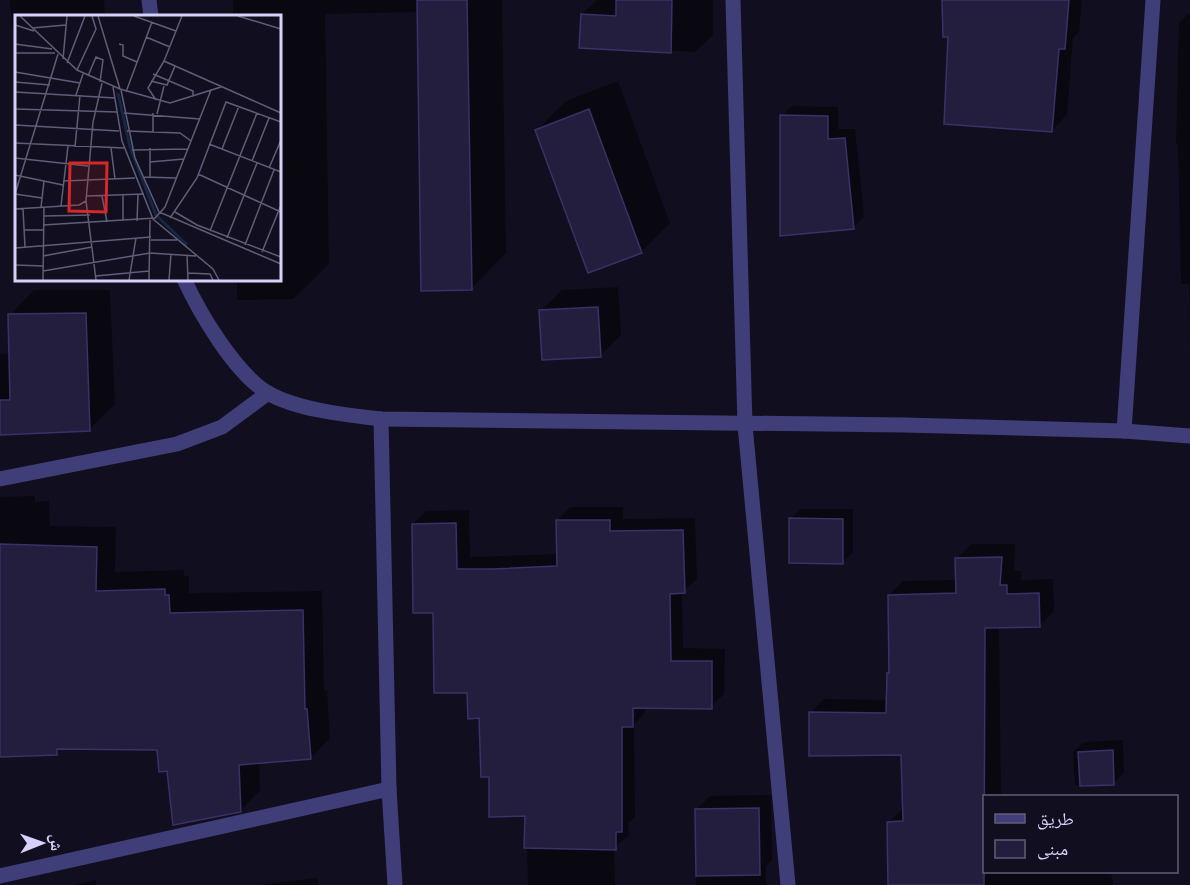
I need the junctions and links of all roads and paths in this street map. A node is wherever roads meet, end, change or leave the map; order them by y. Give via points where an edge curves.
1 (149, 0) edge
2 (733, 0) edge
3 (1153, 0) edge
4 (151, 15) edge
5 (184, 280) edge
6 (268, 393) junction
7 (381, 419) junction
8 (745, 425) junction
9 (1124, 431) junction
10 (1190, 436) edge
11 (0, 479) edge
12 (389, 789) junction
13 (0, 876) edge
14 (395, 885) edge
15 (788, 885) edge

1 - 4 street
2 - 8 street
3 - 9 street
5 - 6 street via 206,323 236,362
6 - 7 street via 327,413
6 - 11 street via 222,427 177,444
7 - 8 street
7 - 12 street
8 - 9 street
8 - 15 street
9 - 10 street
12 - 13 street
12 - 14 street

